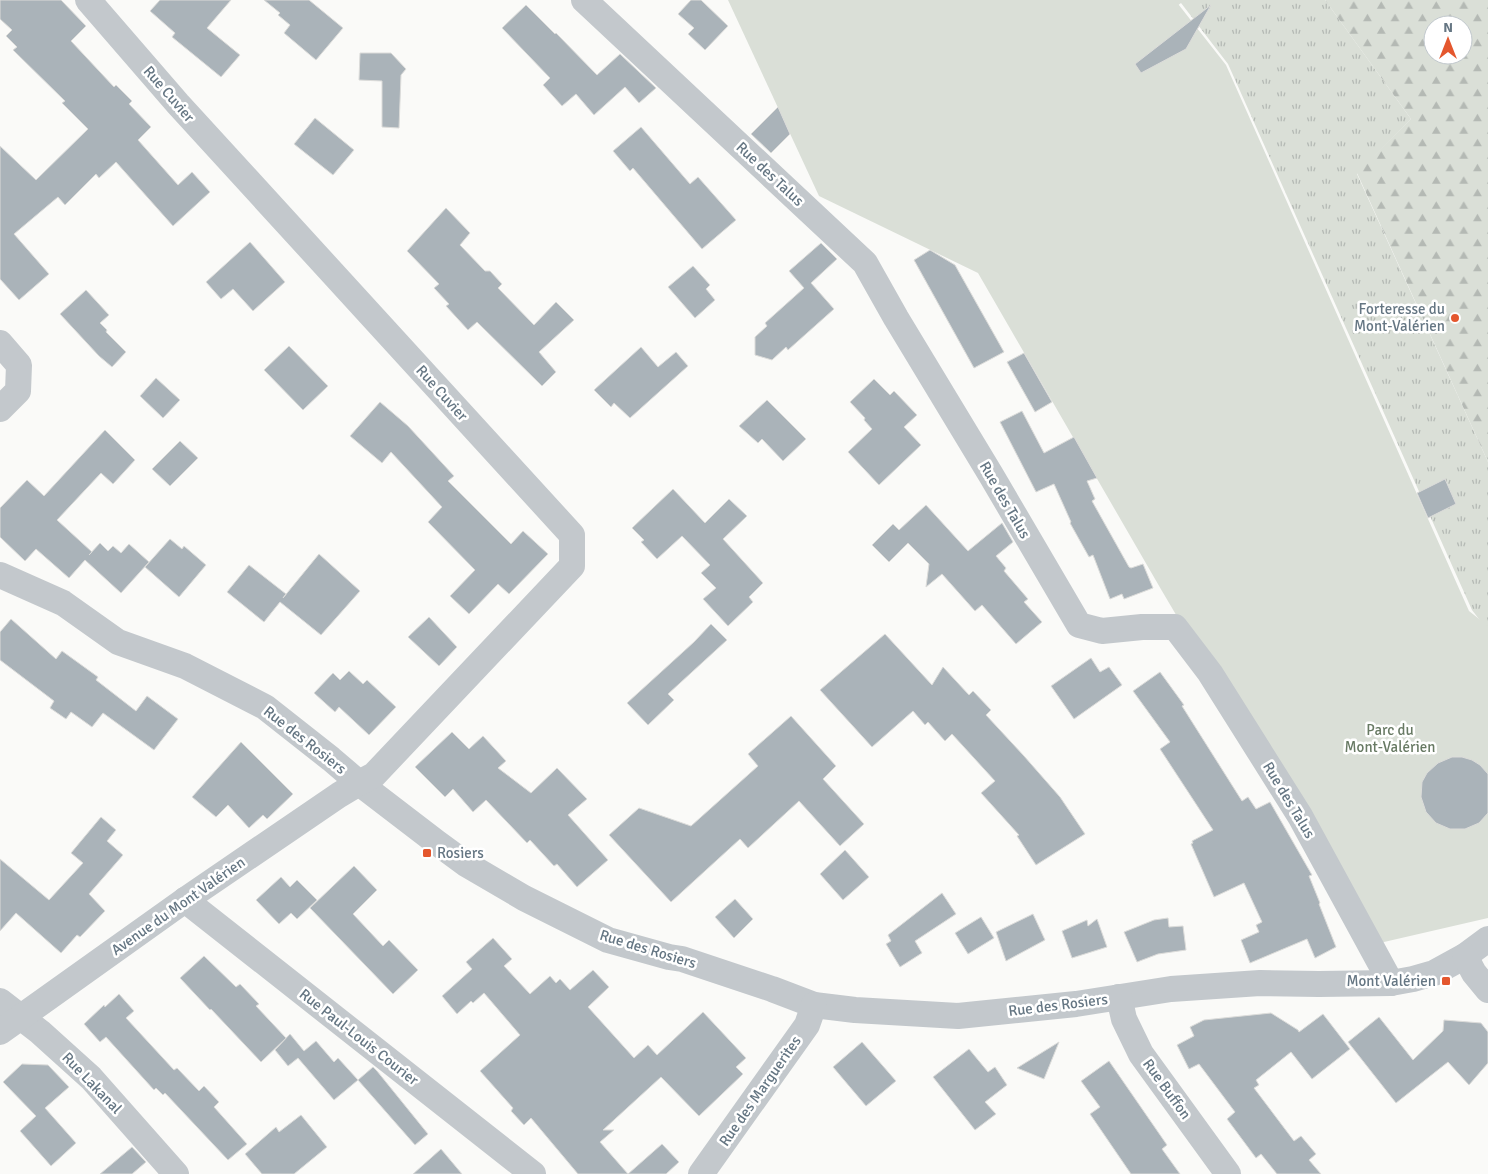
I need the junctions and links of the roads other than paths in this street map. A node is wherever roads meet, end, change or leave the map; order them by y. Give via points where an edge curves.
1 (88, 0) edge
2 (584, 0) edge
3 (0, 343) edge
4 (0, 410) edge
5 (0, 575) edge
6 (359, 783) junction
7 (185, 900) junction
8 (1488, 939) edge
9 (1466, 956) junction
10 (1391, 984) junction
11 (1488, 990) edge
12 (1119, 997) junction
13 (0, 1001) edge
14 (814, 1005) junction
15 (10, 1025) edge
16 (176, 1174) edge
17 (533, 1174) edge
18 (702, 1174) edge
19 (1228, 1174) edge

1 - 6 street, Rue Cuvier via 178,104 572,535 572,566 374,776
2 - 10 street, Rue des Talus via 865,263 1079,625 1102,631 1175,627 1210,673 1300,816
3 - 4 street via 19,365 18,391
5 - 6 street, Rue des Rosiers via 63,603 118,642 185,666 265,707
6 - 7 street, Avenue du Mont Valérien
6 - 14 street, Rue des Rosiers via 466,864 600,936 772,988
7 - 15 street, Avenue du Mont Valérien
7 - 17 street, Rue Paul-Louis Courier
8 - 9 street, Rue des Rosiers
9 - 10 street, Rue des Rosiers via 1434,972
9 - 11 street via 1474,973
10 - 12 street, Rue des Rosiers via 1260,983 1171,988
12 - 14 street, Rue des Rosiers via 958,1016
12 - 19 street, Rue Buffon via 1124,1019 1141,1054
13 - 15 street, Rue Lakanal
14 - 18 street, Rue des Marguerites via 807,1025
15 - 16 street, Rue Lakanal via 40,1032 91,1078

